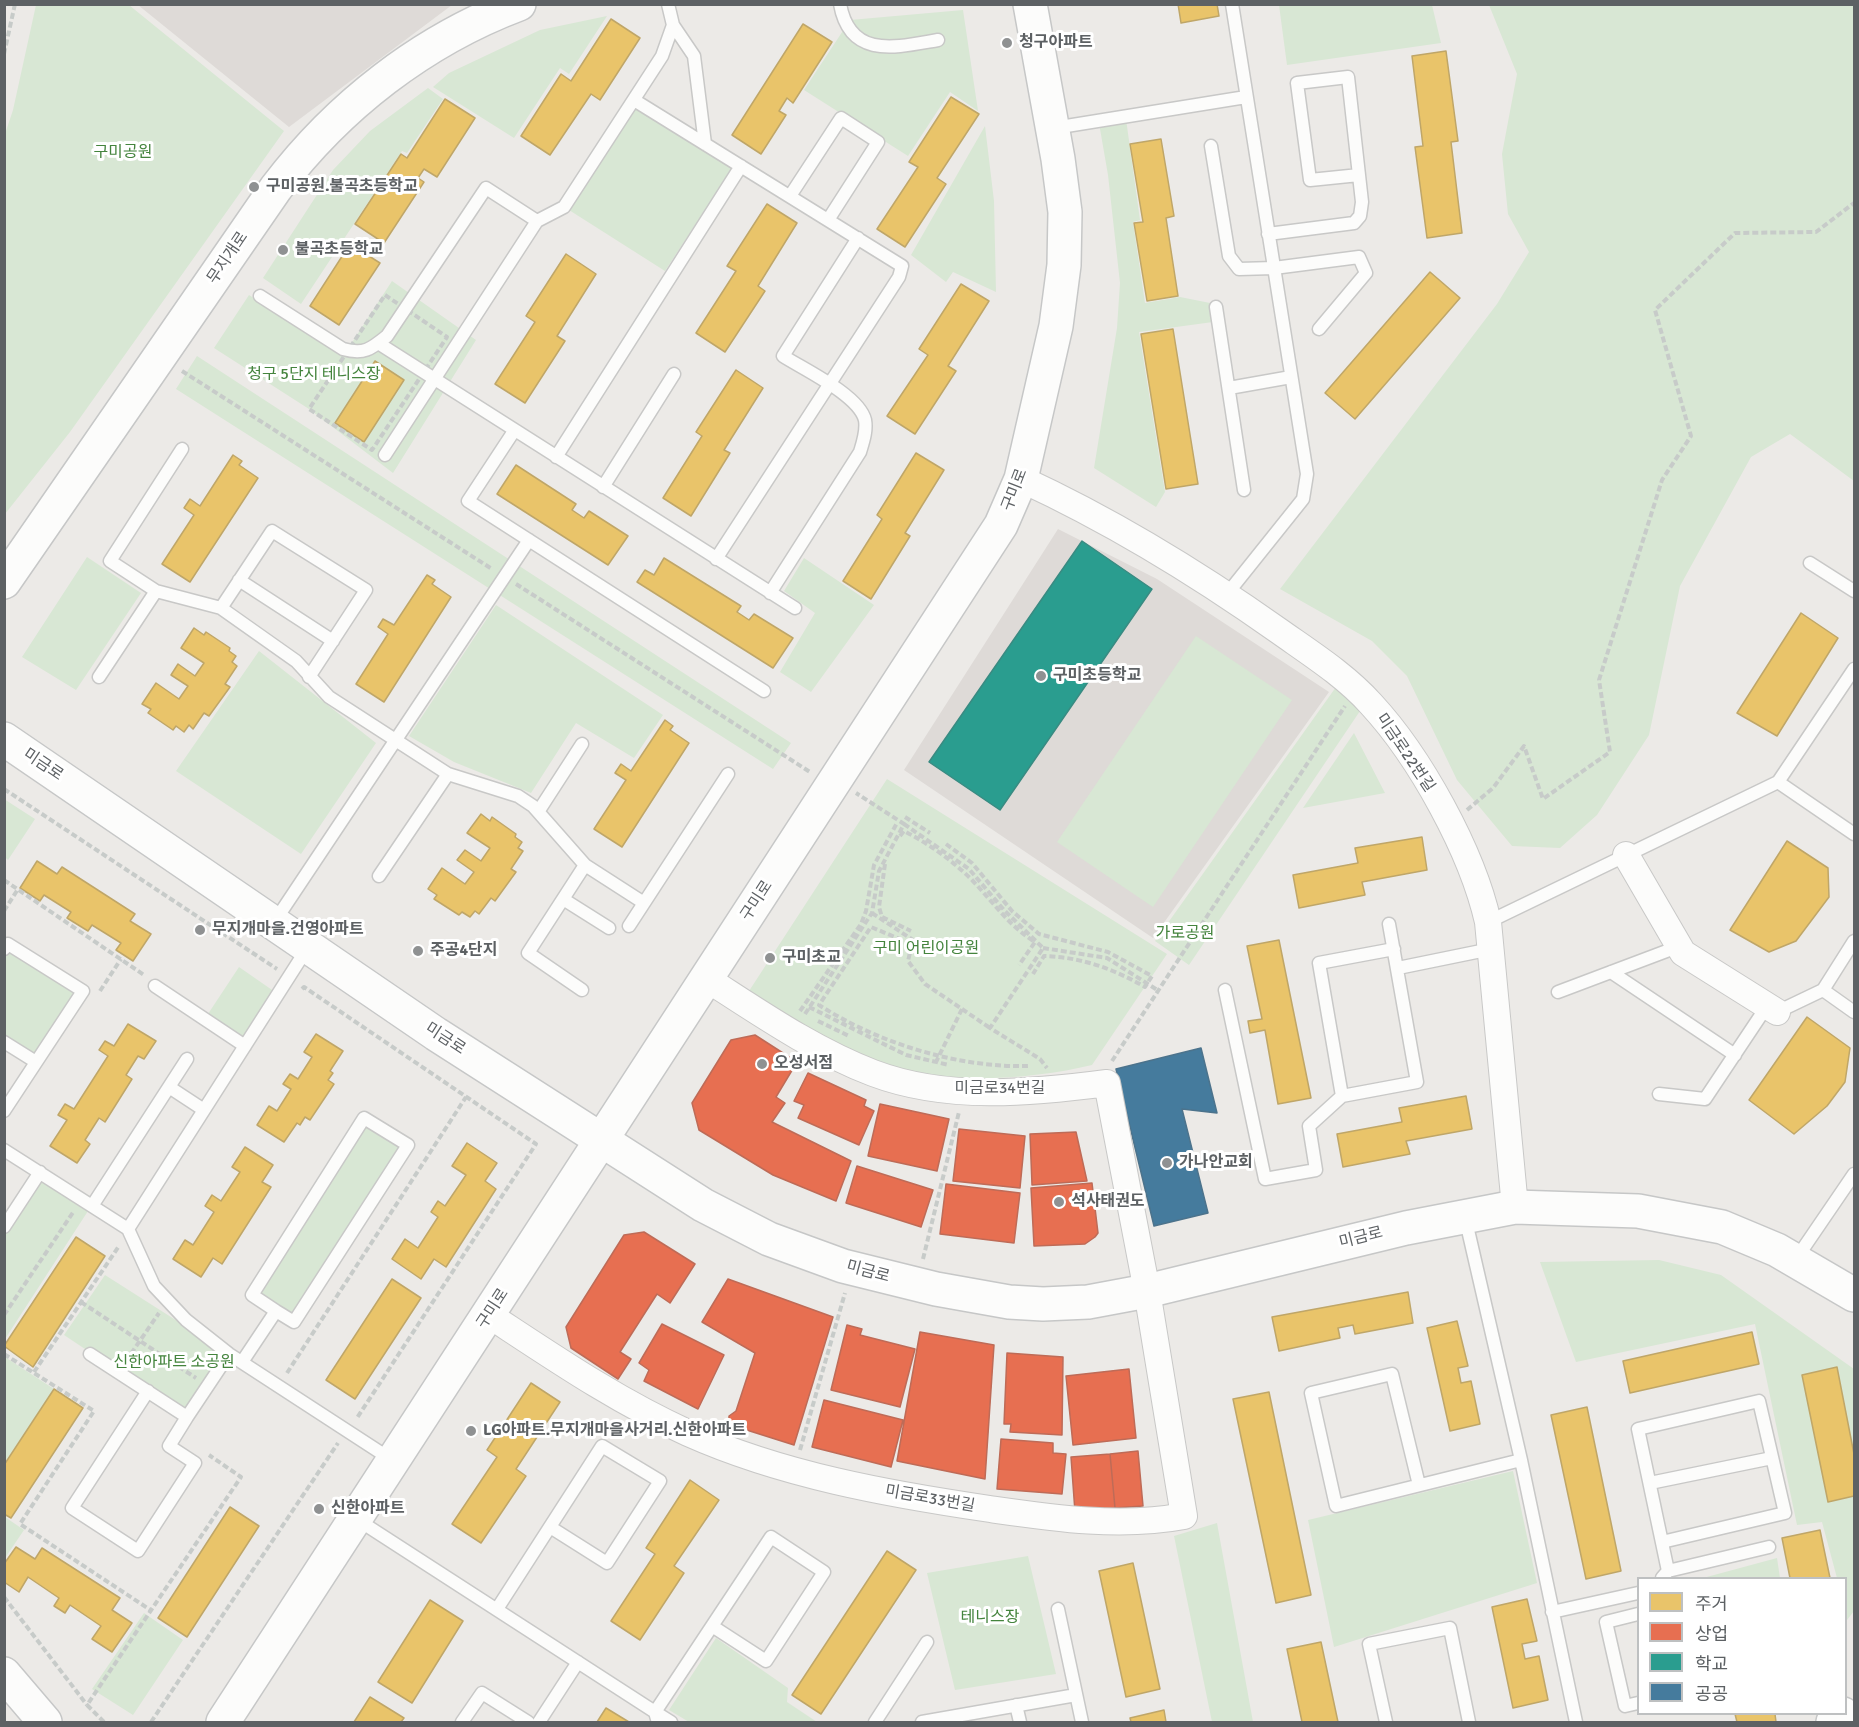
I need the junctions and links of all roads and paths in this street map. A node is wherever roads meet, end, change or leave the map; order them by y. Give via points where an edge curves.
1 (15, 4) edge
2 (519, 4) edge
3 (668, 4) edge
4 (840, 4) edge
5 (1030, 4) edge
6 (1232, 4) edge
7 (673, 26) junction
8 (938, 40) dead end
9 (4, 54) edge
10 (1246, 96) junction
11 (634, 100) junction
12 (1053, 128) junction
13 (705, 144) junction
14 (1211, 146) dead end
15 (741, 166) junction
16 (1359, 175) junction
17 (790, 196) junction
18 (1854, 202) edge
19 (537, 220) junction
20 (828, 220) junction
21 (1268, 234) junction
22 (858, 238) junction
23 (1274, 268) junction
24 (260, 296) dead end
25 (1216, 307) dead end
26 (1320, 328) dead end
27 (378, 343) junction
28 (161, 358) junction
29 (674, 374) dead end
30 (1291, 377) junction
31 (434, 380) junction
32 (830, 385) junction
33 (1229, 388) junction
34 (309, 409) joint
35 (514, 431) junction
36 (182, 449) dead end
37 (385, 455) dead end
38 (556, 457) junction
39 (1021, 479) junction
40 (603, 487) junction
41 (1244, 490) dead end
42 (400, 510) dead end
43 (529, 540) junction
44 (716, 559) junction
45 (1810, 563) dead end
46 (239, 580) junction
47 (4, 582) edge
48 (156, 591) junction
49 (1854, 591) edge
50 (770, 593) junction
51 (1227, 594) junction
52 (221, 608) junction
53 (795, 608) dead end
54 (333, 641) junction
55 (1854, 669) edge
56 (99, 677) dead end
57 (309, 677) junction
58 (764, 692) dead end
59 (1350, 698) dead end
60 (4, 739) edge
61 (396, 741) junction
62 (582, 744) dead end
63 (448, 774) junction
64 (729, 774) dead end
65 (860, 782) dead end
66 (1778, 782) junction
67 (4, 789) edge
68 (854, 791) junction
69 (847, 801) dead end
70 (538, 812) junction
71 (905, 817) dead end
72 (897, 823) dead end
73 (904, 824) junction
74 (1450, 824) junction
75 (930, 833) dead end
76 (1854, 834) edge
77 (946, 844) dead end
78 (1626, 855) junction
79 (585, 865) junction
80 (379, 876) dead end
81 (4, 880) edge
82 (18, 889) junction
83 (563, 899) junction
84 (644, 903) junction
85 (4, 911) edge
86 (872, 913) junction
87 (274, 922) junction
88 (1488, 922) junction
89 (1389, 924) dead end
90 (629, 926) dead end
91 (609, 928) dead end
92 (911, 931) dead end
93 (902, 940) dead end
94 (1854, 940) edge
95 (1680, 946) junction
96 (308, 947) junction
97 (1043, 948) junction
98 (4, 949) edge
99 (1394, 949) junction
100 (1491, 949) junction
101 (121, 959) junction
102 (1019, 965) dead end
103 (1398, 968) junction
104 (1611, 972) junction
105 (283, 974) dead end
106 (1033, 974) dead end
107 (707, 979) junction
108 (153, 983) joint
109 (1147, 983) junction
110 (582, 990) dead end
111 (1159, 990) junction
112 (1225, 990) dead end
113 (1823, 990) junction
114 (1558, 992) dead end
115 (297, 997) dead end
116 (95, 998) dead end
117 (809, 1007) junction
118 (962, 1009) junction
119 (1772, 1009) junction
120 (1854, 1012) edge
121 (794, 1019) dead end
122 (811, 1020) dead end
123 (799, 1022) dead end
124 (990, 1028) junction
125 (855, 1039) dead end
126 (4, 1042) edge
127 (245, 1046) junction
128 (1735, 1055) junction
129 (894, 1057) dead end
130 (187, 1059) dead end
131 (36, 1062) junction
132 (936, 1062) junction
133 (1109, 1066) dead end
134 (956, 1067) dead end
135 (1043, 1068) junction
136 (1057, 1068) dead end
137 (1032, 1069) dead end
138 (949, 1071) dead end
139 (987, 1071) dead end
140 (169, 1087) junction
141 (1659, 1094) dead end
142 (1342, 1096) junction
143 (466, 1097) junction
144 (204, 1110) junction
145 (959, 1110) dead end
146 (4, 1111) edge
147 (602, 1140) junction
148 (4, 1150) edge
149 (40, 1172) junction
150 (1854, 1174) edge
151 (92, 1206) junction
152 (1515, 1207) junction
153 (79, 1213) dead end
154 (1465, 1215) junction
155 (4, 1227) edge
156 (125, 1235) junction
157 (913, 1257) dead end
158 (923, 1260) junction
159 (1795, 1260) junction
160 (934, 1263) dead end
161 (847, 1287) dead end
162 (1147, 1291) junction
163 (1854, 1295) edge
164 (81, 1302) junction
165 (162, 1308) dead end
166 (276, 1311) junction
167 (4, 1315) edge
168 (489, 1315) junction
169 (4, 1354) edge
170 (90, 1354) dead end
171 (229, 1354) junction
172 (242, 1362) junction
173 (124, 1364) dead end
174 (34, 1372) junction
175 (285, 1377) dead end
176 (201, 1381) dead end
177 (148, 1392) junction
178 (94, 1411) dead end
179 (187, 1417) junction
180 (355, 1422) dead end
181 (342, 1438) dead end
182 (205, 1453) dead end
183 (1772, 1458) junction
184 (797, 1460) dead end
185 (1521, 1460) junction
186 (393, 1461) junction
187 (1650, 1483) junction
188 (1419, 1485) junction
189 (356, 1519) junction
190 (550, 1527) junction
191 (1662, 1542) junction
192 (1769, 1547) dead end
193 (1665, 1575) edge
194 (1637, 1593) edge
195 (4, 1597) edge
196 (497, 1609) junction
197 (1058, 1609) dead end
198 (1552, 1612) junction
199 (1637, 1614) edge
200 (712, 1626) junction
201 (927, 1642) dead end
202 (578, 1662) junction
203 (4, 1674) edge
204 (1076, 1695) junction
205 (1637, 1703) edge
206 (87, 1705) junction
207 (1016, 1706) junction
208 (656, 1717) edge
209 (45, 1722) edge
210 (104, 1722) edge
211 (151, 1722) edge
212 (223, 1722) edge
213 (462, 1722) edge
214 (528, 1722) edge
215 (539, 1722) edge
216 (671, 1722) edge
217 (874, 1722) edge
218 (922, 1722) edge
219 (1020, 1722) edge
220 (1082, 1722) edge
221 (1386, 1722) edge
222 (1469, 1722) edge
223 (1576, 1722) edge

1 - 9 path
2 - 28 street, 무지개로 via 403,65 315,140 276,188
3 - 7 lane
4 - 8 lane via 846,24 854,34 877,47
5 - 12 street, 구미로
6 - 10 lane
7 - 11 lane via 662,56
7 - 13 lane via 694,56
10 - 12 lane
10 - 21 lane
11 - 13 lane
11 - 19 lane via 564,207
12 - 39 street, 구미로 via 1065,212 1064,265 1056,326
13 - 15 lane
14 - 23 lane via 1232,263 1247,270
15 - 17 lane
15 - 38 lane
16 - 16 lane via 1348,77 1297,83 1310,180
16 - 21 lane via 1362,202 1360,216 1354,223
17 - 20 lane
17 - 20 lane via 841,118 878,142
18 - 74 path via 1816,232 1735,233 1655,310 1691,436 1662,480 1599,680 1610,752 1543,799 1524,746 1492,788
19 - 27 lane via 486,188 387,336
19 - 31 lane
20 - 22 lane
21 - 23 lane
22 - 32 lane via 902,266 899,278
22 - 32 lane via 783,356
23 - 26 lane via 1359,257 1366,273
23 - 30 lane
24 - 27 lane via 343,349 357,354
25 - 33 lane
27 - 31 lane
28 - 42 path
28 - 47 street, 무지개로
29 - 40 lane
30 - 33 lane
30 - 51 lane via 1307,474 1303,499
31 - 35 lane
31 - 37 lane
32 - 44 lane
32 - 50 lane via 856,404 865,418 865,436 860,452
33 - 41 lane
34 - 34 path via 385,295 447,337 372,450
35 - 38 lane
35 - 43 lane via 468,501
36 - 48 lane via 110,561
38 - 40 lane
39 - 51 street, 미금로22번길 via 1093,513
39 - 107 street, 구미로 via 1001,525 976,567
40 - 44 lane
43 - 58 lane
43 - 61 lane
44 - 50 lane
45 - 49 lane
46 - 52 lane
46 - 54 lane
46 - 54 lane via 272,531 366,590
48 - 52 lane
48 - 56 lane
50 - 53 lane
51 - 74 street, 미금로22번길 via 1332,668 1371,704 1412,757
52 - 57 lane via 283,651
54 - 57 lane
55 - 66 lane
57 - 61 lane via 329,698
59 - 111 path
60 - 87 street, 미금로
61 - 63 lane
61 - 87 lane
62 - 70 lane
63 - 70 lane via 518,796
63 - 80 lane
64 - 84 lane
65 - 68 path
66 - 76 lane
66 - 78 lane
67 - 105 path
68 - 69 path
68 - 73 path
70 - 79 lane
71 - 75 path
72 - 121 path via 874,865 861,924
73 - 86 path via 879,871
73 - 97 path via 969,869
74 - 88 street, 미금로22번길 via 1481,892
77 - 109 path via 972,863 1012,911 1040,934 1128,961 1152,976
78 - 88 lane
78 - 95 street
79 - 83 lane
79 - 84 lane
81 - 82 path
82 - 85 path
82 - 101 path
83 - 91 lane
83 - 110 lane via 528,953
84 - 90 lane
86 - 117 path
86 - 118 path via 913,940 908,962 925,984
87 - 96 street, 미금로
88 - 100 street, 미금로22번길
89 - 99 lane
92 - 102 path via 882,917 879,907 884,866 904,831 948,858 1008,923 1035,942
93 - 135 path via 871,927 819,1005 877,1037 902,1046 975,1062
94 - 113 lane
95 - 104 lane
95 - 119 street via 1683,953
96 - 127 lane
96 - 147 street, 미금로
97 - 109 path via 1107,958
97 - 124 path
98 - 131 lane via 8,944 82,991
99 - 103 lane
99 - 142 lane via 1318,963
100 - 103 lane
100 - 152 street, 미금로22번길
101 - 108 path
101 - 116 path
103 - 142 lane via 1417,1082
104 - 114 lane
104 - 128 lane
106 - 109 path via 1044,956 1058,957 1104,966 1145,987
107 - 147 street, 구미로
107 - 162 street, 미금로34번길 via 806,1041 884,1076 980,1092 1107,1083
108 - 127 lane
109 - 111 path
111 - 133 path
112 - 142 lane via 1265,1179 1316,1170 1309,1126
113 - 119 lane
113 - 120 lane
115 - 143 path via 304,987
117 - 123 path
117 - 132 path via 906,1055
118 - 124 path
118 - 132 path
119 - 128 lane
122 - 125 path via 824,1022
124 - 135 path via 1040,1059
126 - 131 lane
127 - 144 lane
128 - 141 lane via 1705,1099
129 - 138 path
130 - 140 lane
131 - 146 lane
132 - 134 path
135 - 136 path
137 - 139 path
140 - 144 lane
140 - 151 lane
143 - 175 path
143 - 180 path via 536,1144
144 - 156 lane
145 - 158 path
147 - 162 street, 미금로 via 744,1227 843,1266 936,1290 1009,1302 1088,1302
147 - 168 street, 구미로
148 - 149 lane
149 - 151 lane
149 - 155 lane
150 - 159 lane
151 - 156 lane
152 - 154 street, 미금로
152 - 159 street, 미금로 via 1638,1211 1680,1217 1722,1227
153 - 167 path via 70,1208 74,1211
154 - 162 street, 미금로
154 - 185 lane
156 - 164 path
156 - 171 lane via 154,1286 186,1320
157 - 158 path
158 - 160 path
159 - 163 street, 미금로
161 - 184 path
162 - 168 street, 미금로33번길 via 1184,1516 1159,1521 1072,1519 971,1506 886,1492 765,1461 658,1419
164 - 174 path
164 - 176 path
165 - 173 path
166 - 166 lane via 252,1295 364,1118 408,1145 294,1322
166 - 172 lane
168 - 186 street, 구미로
169 - 174 path
170 - 177 lane
171 - 172 lane
171 - 179 lane
172 - 186 lane
174 - 178 path
177 - 179 lane
177 - 179 lane via 72,1508 138,1551 195,1463 169,1446
181 - 211 path
182 - 206 path via 241,1477
183 - 187 lane
183 - 187 lane via 1759,1401 1638,1429
183 - 191 lane via 1785,1513
185 - 188 lane
185 - 198 lane
186 - 189 street, 구미로
187 - 191 lane
188 - 188 lane via 1336,1506 1311,1393 1392,1374
189 - 196 lane
189 - 212 street, 구미로
190 - 190 lane via 607,1563 660,1481 602,1446
190 - 196 lane
191 - 193 lane
192 - 193 lane
194 - 198 lane
195 - 206 path
196 - 202 lane
197 - 204 lane
198 - 223 lane
199 - 205 lane via 1606,1622 1625,1706
200 - 200 lane via 771,1537 824,1572 766,1661
200 - 208 lane
201 - 217 lane
202 - 208 lane
202 - 215 lane
203 - 209 street
204 - 207 lane
204 - 220 lane
206 - 210 path
207 - 218 lane
207 - 219 lane
208 - 216 lane
213 - 214 lane via 482,1693
221 - 222 lane via 1369,1644 1450,1628

